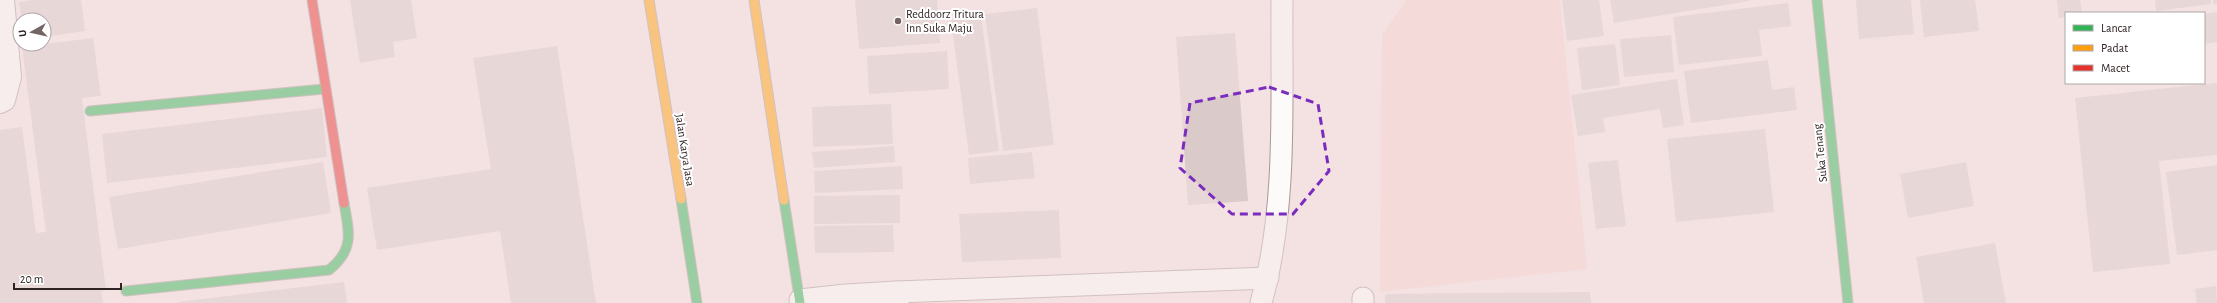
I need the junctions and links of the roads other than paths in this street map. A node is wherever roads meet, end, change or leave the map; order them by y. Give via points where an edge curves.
1 (4, 0) edge
2 (312, 0) edge
3 (649, 0) edge
4 (754, 0) edge
5 (1282, 0) edge
6 (1817, 0) edge
7 (324, 89) junction
8 (0, 102) edge
9 (90, 111) dead end
10 (1268, 278) junction
11 (126, 291) dead end
12 (897, 298) edge
13 (800, 302) edge
14 (697, 303) edge
15 (1261, 303) edge
16 (1848, 303) edge

1 - 8 street via 10,77 4,100
2 - 7 main road
3 - 14 main road, Jalan Karya Jasa
4 - 13 main road
5 - 10 lane via 1280,186
6 - 16 main road, Suka Tenang
7 - 9 main road
7 - 11 main road via 349,233 348,251 338,263 329,270
10 - 12 lane
10 - 15 lane
12 - 13 lane via 846,294

